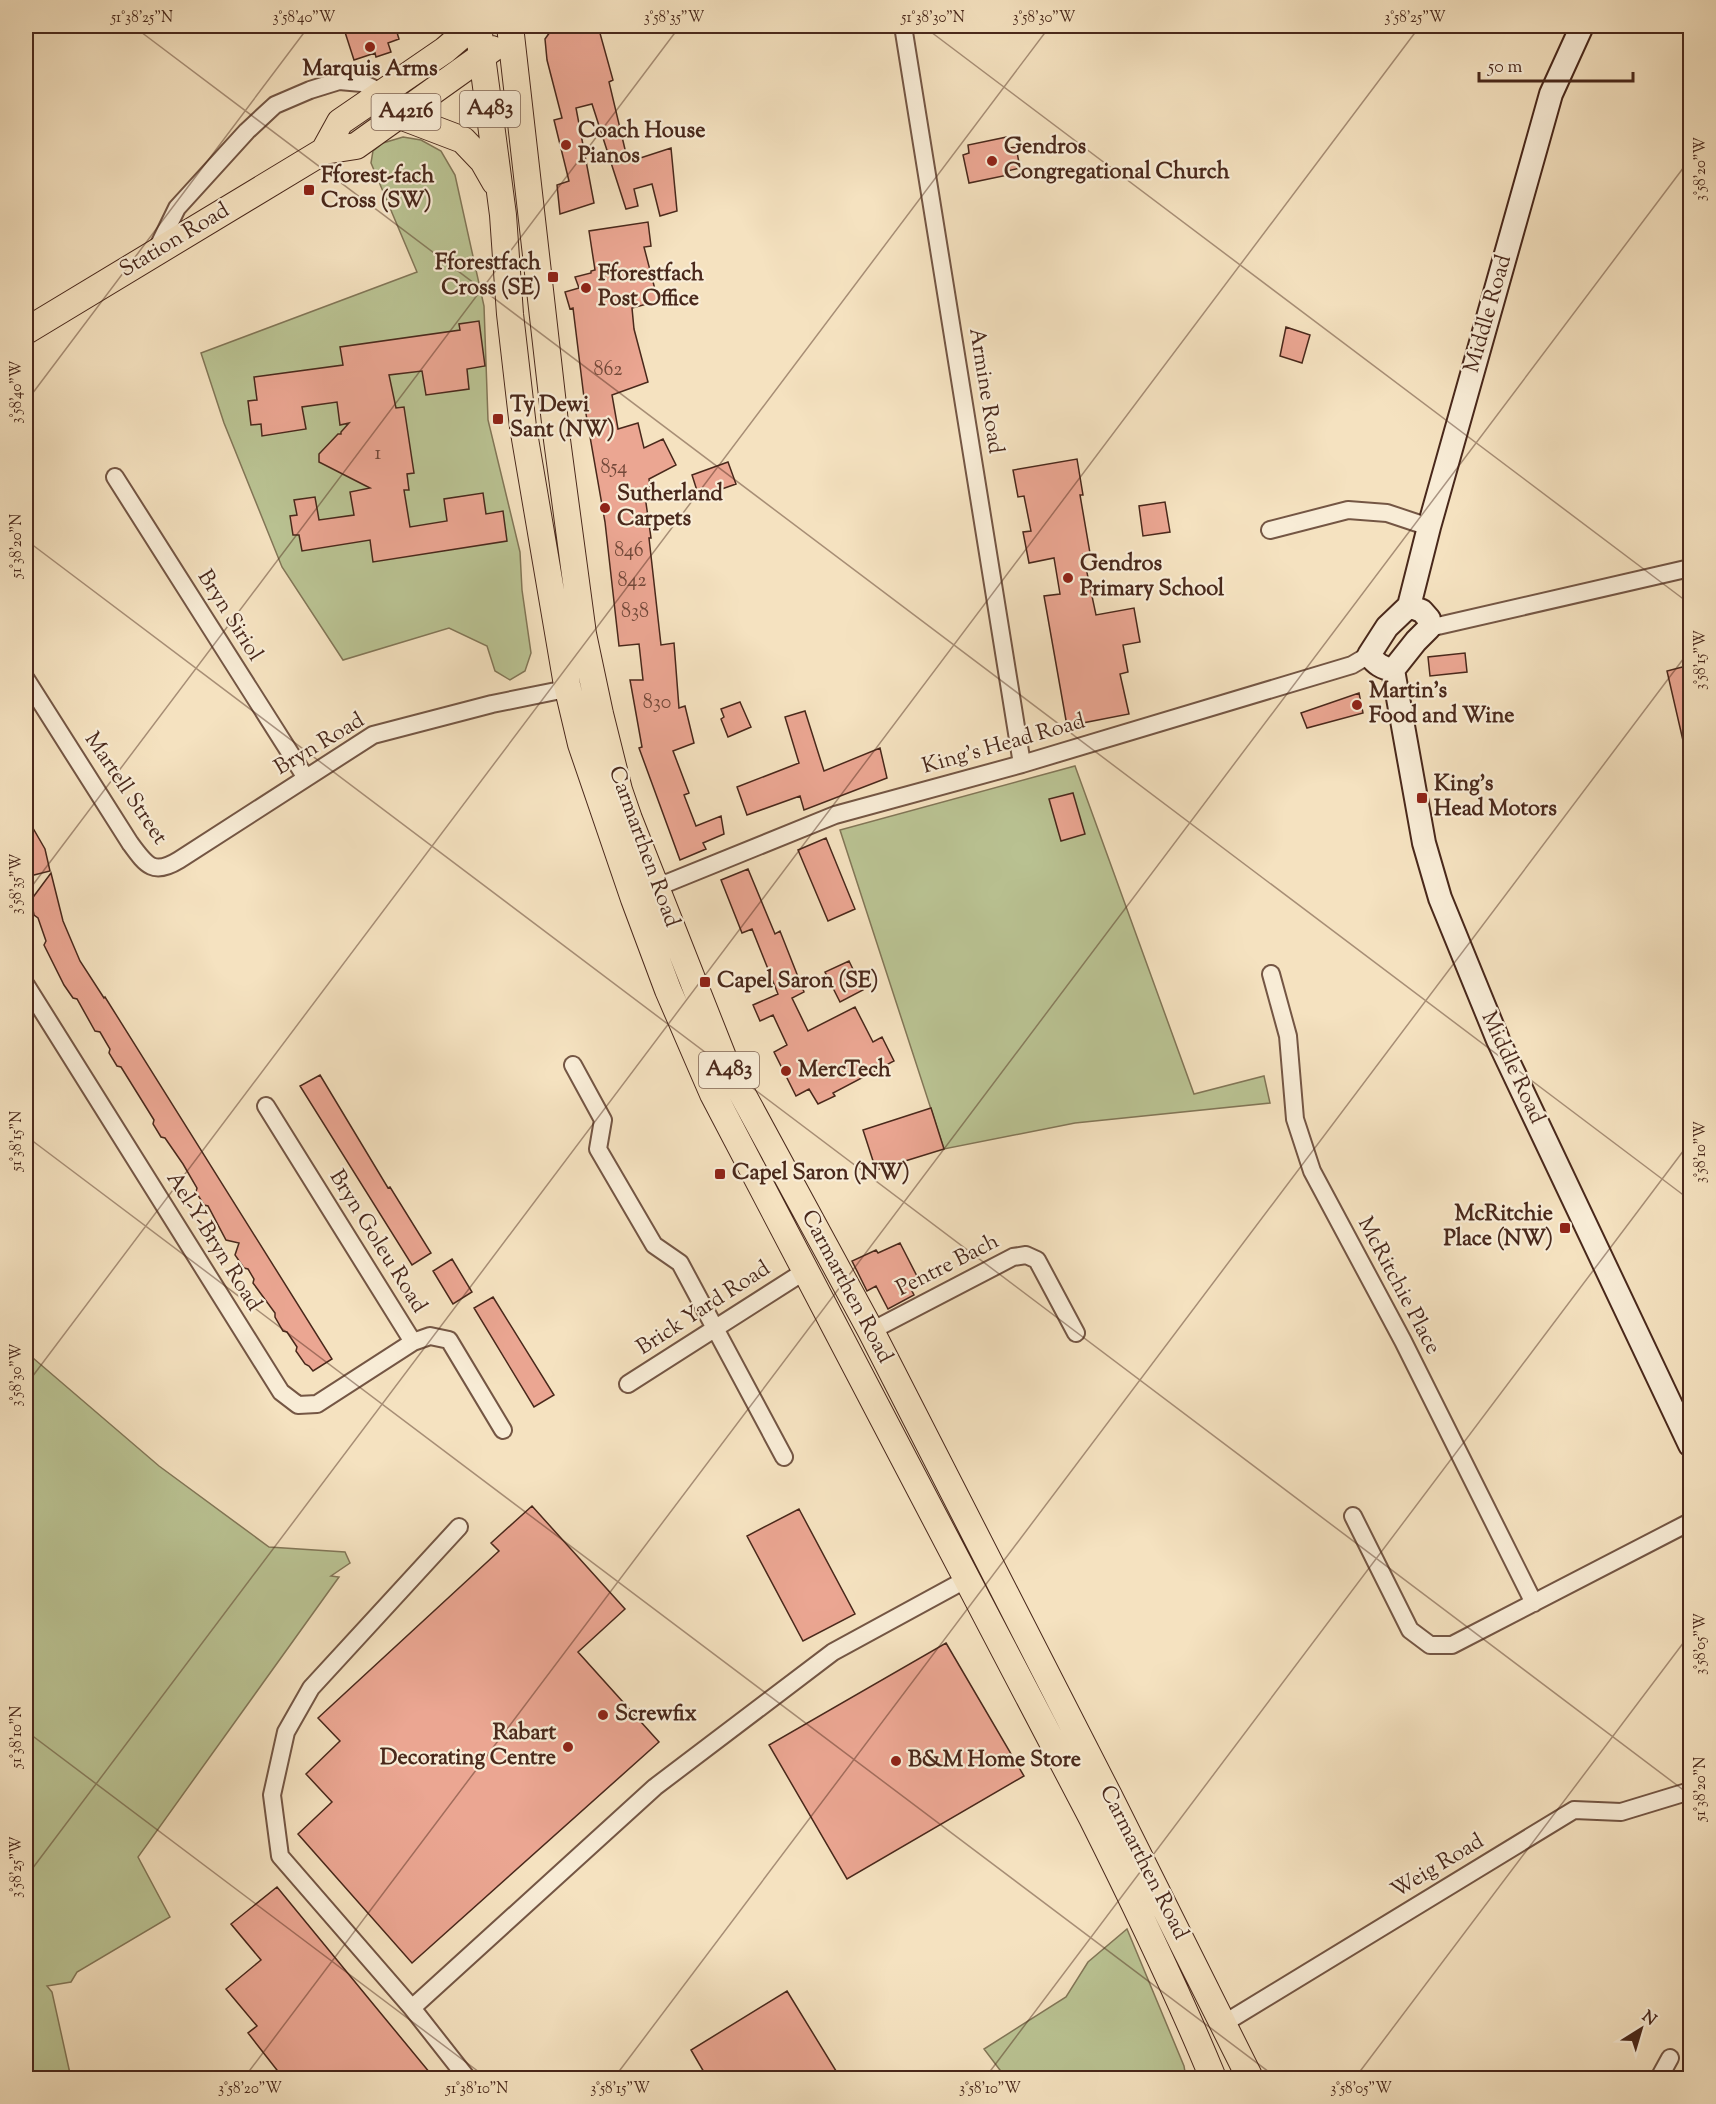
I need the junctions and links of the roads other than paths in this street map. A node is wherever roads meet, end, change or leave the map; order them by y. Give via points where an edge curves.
1 (472, 26) edge
2 (478, 26) edge
3 (903, 26) edge
4 (1582, 26) edge
5 (515, 28) edge
6 (482, 57) junction
7 (381, 92) junction
8 (400, 116) junction
9 (324, 151) junction
10 (500, 193) junction
11 (155, 253) junction
12 (26, 331) edge
13 (115, 477) dead end
14 (1429, 527) junction
15 (1270, 530) dead end
16 (1690, 568) edge
17 (1409, 606) junction
18 (1429, 628) junction
19 (1369, 655) junction
20 (1393, 670) junction
21 (567, 685) junction
22 (29, 690) edge
23 (1022, 764) junction
24 (306, 778) junction
25 (211, 840) joint
26 (655, 888) junction
27 (1271, 974) dead end
28 (26, 985) edge
29 (573, 1065) dead end
30 (266, 1106) dead end
31 (805, 1271) junction
32 (715, 1328) junction
33 (870, 1331) junction
34 (1076, 1333) dead end
35 (413, 1342) junction
36 (628, 1384) dead end
37 (503, 1430) dead end
38 (1690, 1445) edge
39 (784, 1457) dead end
40 (1353, 1516) dead end
41 (1690, 1521) edge
42 (459, 1527) dead end
43 (967, 1579) junction
44 (1534, 1603) junction
45 (1690, 1791) edge
46 (412, 2007) junction
47 (1223, 2024) junction
48 (1670, 2058) dead end
49 (467, 2079) edge
50 (1213, 2079) edge
51 (1250, 2079) edge
52 (1659, 2079) edge

1 - 7 main road, A4216 via 445,50
2 - 6 main road, Carmarthen Road / A483
3 - 23 street, Armine Road
4 - 14 street, Middle Road via 1551,94
5 - 6 main road, Station Road
5 - 26 main road, Carmarthen Road / A483 via 557,441 583,634 619,790
6 - 8 main road, Station Road / A4216
6 - 10 main road, Carmarthen Road / A483
7 - 9 main road, A4216 via 340,122
7 - 11 street via 362,83 339,81 275,105 247,130 177,208
8 - 9 main road, Station Road / A4216 via 356,146
8 - 10 main road via 463,140 483,160
9 - 11 main road, Station Road / A4216
10 - 21 main road, Carmarthen Road / A483 via 523,427
11 - 12 main road, Station Road / A4216
13 - 24 street, Bryn Siriol
14 - 15 street via 1387,513 1348,510
14 - 17 street, Middle Road
16 - 18 street
17 - 18 street via 1422,611 1429,619
17 - 19 street via 1387,627
18 - 20 street
19 - 20 street via 1384,669
19 - 23 street, King's Head Road via 1352,665
20 - 38 street, Middle Road via 1424,843 1440,898 1498,1040
21 - 24 street, Bryn Road via 556,691 373,735
21 - 31 main road, Carmarthen Road / A483 via 598,796 668,990 713,1094
22 - 25 street, Martell Street via 143,861 151,867 168,867
23 - 26 street, King's Head Road via 835,815
24 - 25 street, Bryn Road
26 - 33 main road, Carmarthen Road / A483 via 725,1062
27 - 44 street, McRitchie Place via 1288,1036 1295,1119 1312,1172 1403,1341
28 - 35 street, Ael-Y-Bryn Road via 280,1392 298,1405 317,1404
29 - 32 street via 603,1120 598,1149 654,1245 680,1263
30 - 35 street, Bryn Goleu Road
31 - 32 street, Brick Yard Road
31 - 43 main road, Carmarthen Road / A483
32 - 36 street, Brick Yard Road
32 - 39 street
33 - 34 street, Pentre Bach via 1013,1257 1026,1255 1037,1260
33 - 47 main road, Carmarthen Road / A483
35 - 37 street, Bryn Goleu Road via 430,1336 449,1340
40 - 44 street via 1410,1630 1430,1645 1452,1645
41 - 44 street
42 - 46 street via 311,1688 286,1732 272,1795 280,1856
43 - 46 street via 833,1652 655,1786
43 - 50 main road, Carmarthen Road / A483 via 1144,1921
45 - 47 street, Weig Road via 1621,1812 1574,1810
46 - 49 street
47 - 51 main road, Carmarthen Road / A483
48 - 52 street

